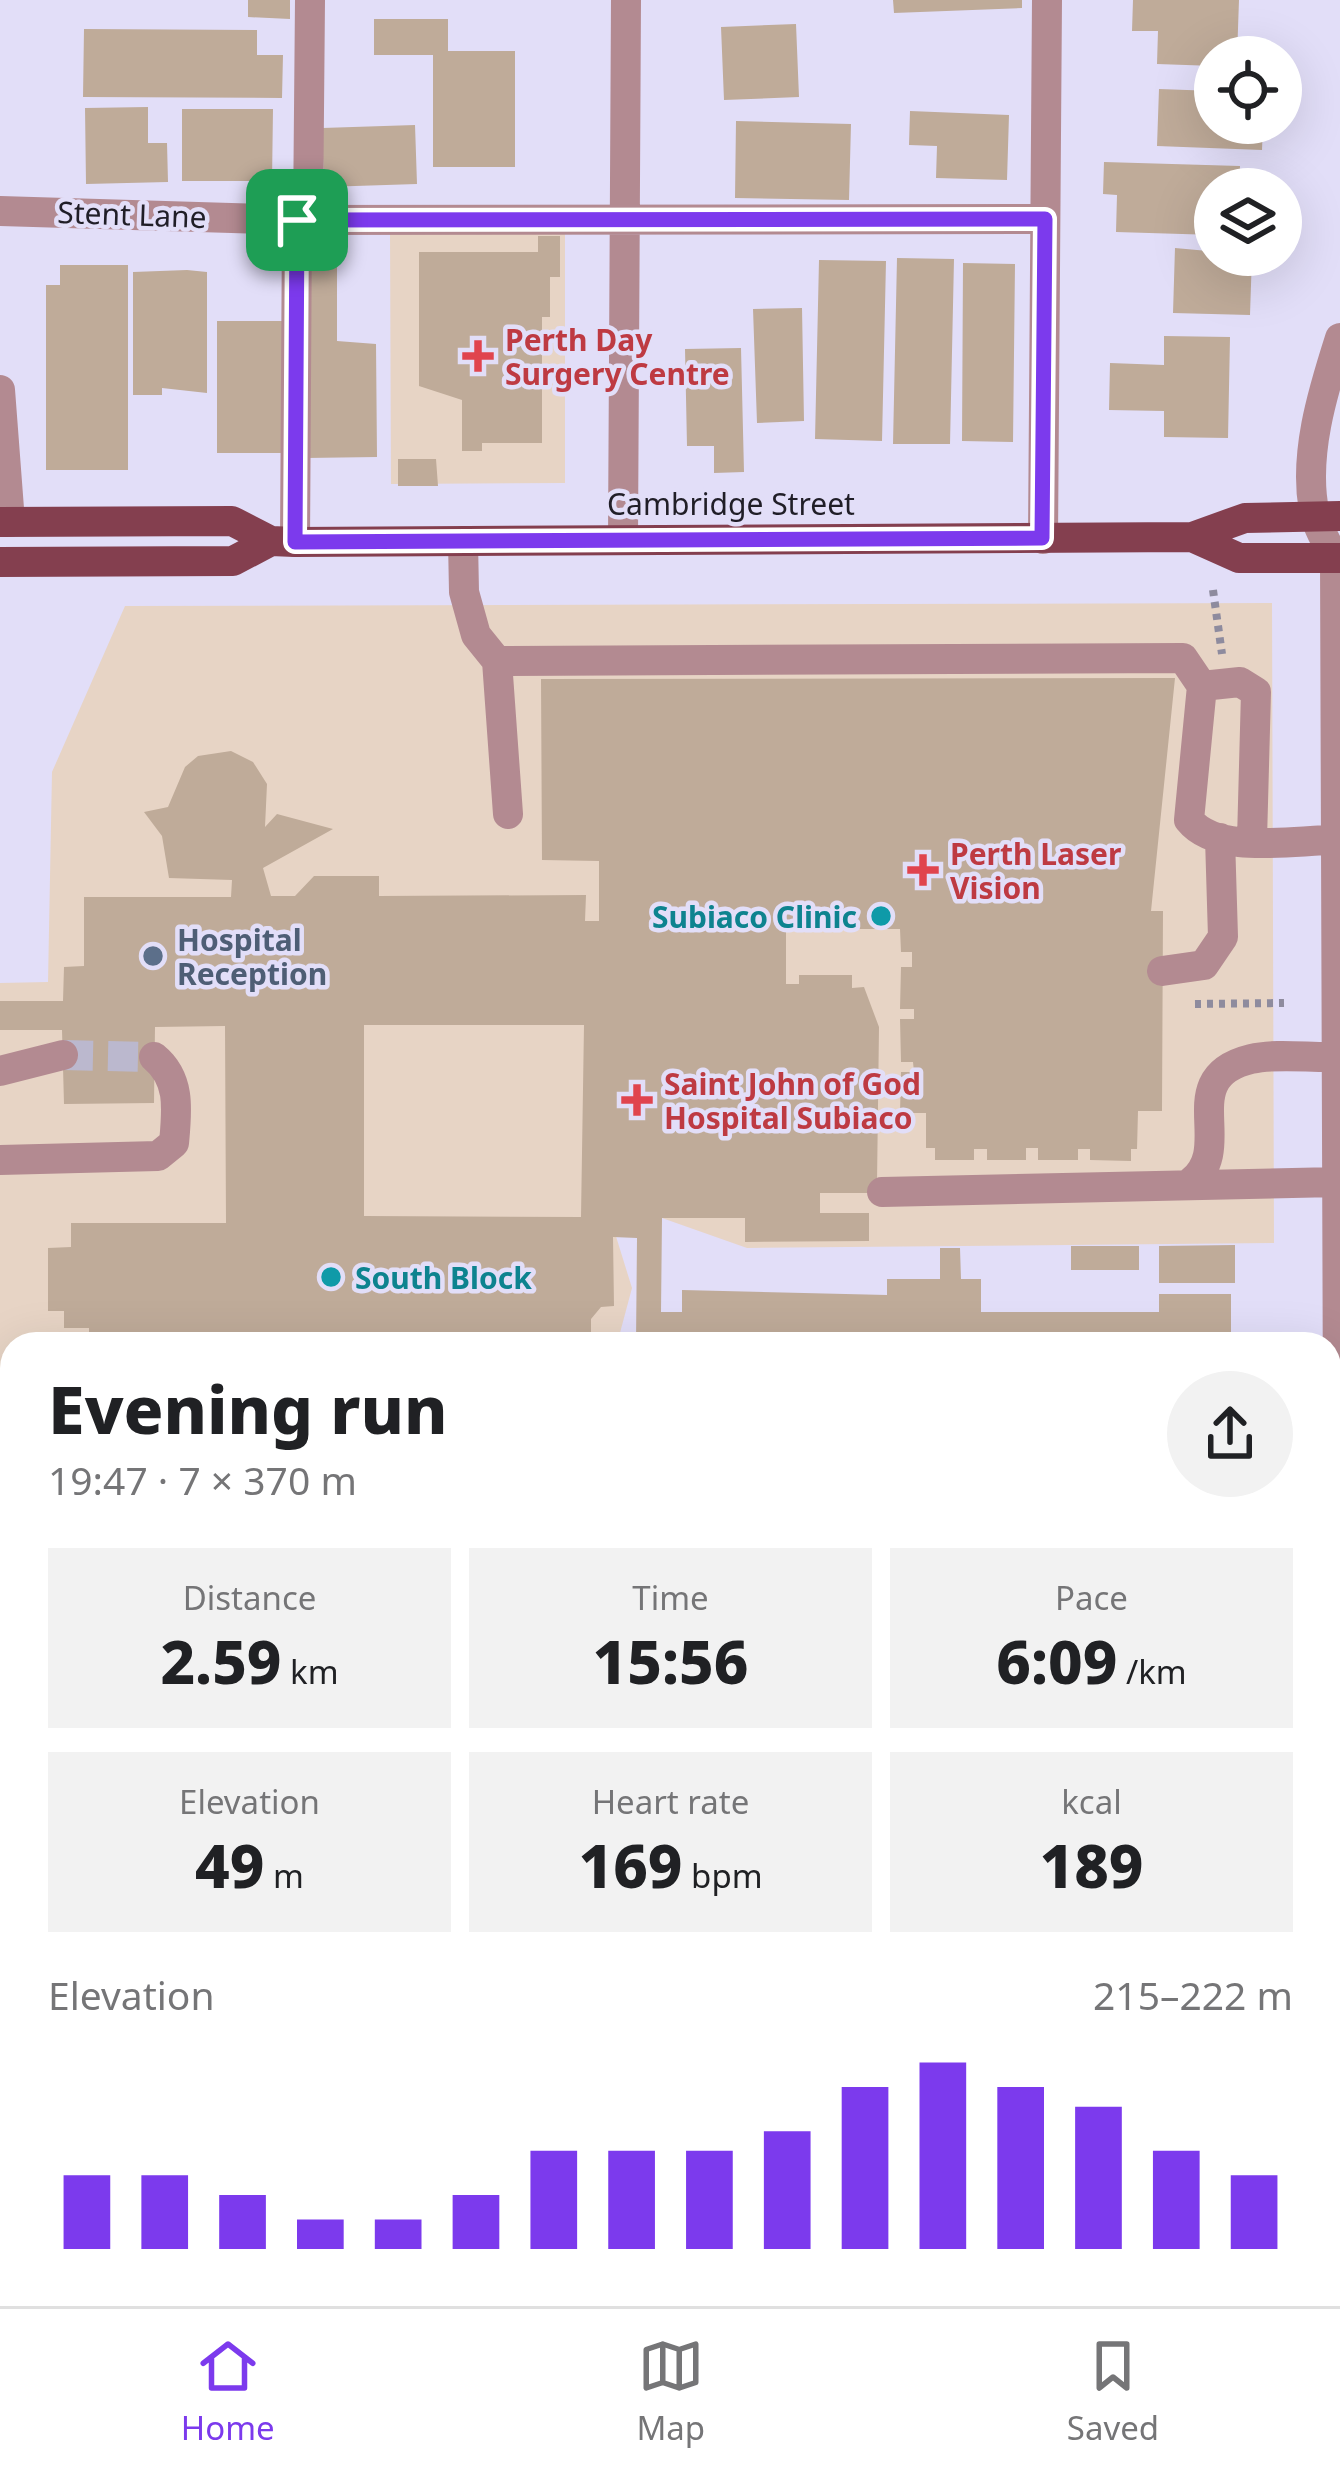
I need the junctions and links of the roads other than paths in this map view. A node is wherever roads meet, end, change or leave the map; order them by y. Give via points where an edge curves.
1 (310, 0) edge
2 (626, 0) edge
3 (1047, 0) edge
4 (0, 211) edge
5 (1045, 219) junction
6 (303, 220) junction
7 (625, 220) junction
8 (1340, 338) edge
9 (0, 390) edge
10 (1327, 516) edge
11 (5, 522) edge
12 (1192, 537) junction
13 (1042, 538) junction
14 (623, 539) junction
15 (463, 541) junction
16 (283, 542) junction
17 (1337, 558) edge
18 (0, 562) edge
19 (497, 661) junction
20 (1212, 676) junction
21 (508, 814) dead end
22 (1220, 838) junction
23 (1252, 840) junction
24 (1335, 840) junction
25 (1162, 971) dead end
26 (63, 1055) tunnel mouth
27 (154, 1057) dead end
28 (1336, 1057) junction
29 (0, 1071) edge
30 (0, 1160) edge
31 (1191, 1182) junction
32 (1337, 1182) junction
33 (882, 1192) dead end
34 (1336, 1332) edge

1 - 6 street
2 - 7 street
3 - 5 street
4 - 6 street, Stent Lane
5 - 7 street, Stent Lane
5 - 13 street
6 - 7 street, Stent Lane
6 - 16 street
7 - 14 street
8 - 10 street via 1322,396
9 - 11 street
10 - 12 main road, Cambridge Street via 1245,518
10 - 17 street
11 - 16 main road, Cambridge Street via 232,521
12 - 13 main road, Cambridge Street
12 - 17 main road, Cambridge Street via 1238,558
13 - 14 main road, Cambridge Street
14 - 15 main road, Cambridge Street
15 - 16 main road, Cambridge Street
15 - 19 street via 464,592 476,634
16 - 18 main road, Cambridge Street via 233,561
17 - 24 street
19 - 20 street via 1183,658
19 - 21 street
20 - 22 street via 1189,820 1201,834
20 - 23 street via 1256,692
22 - 23 street
22 - 25 street via 1223,937 1204,965
23 - 24 street
24 - 28 street
26 - 29 street
27 - 30 street via 170,1069 177,1112 174,1142 158,1156
28 - 31 street via 1258,1058 1226,1068 1211,1086 1208,1156
28 - 32 street
31 - 32 street
31 - 33 street
32 - 34 street

